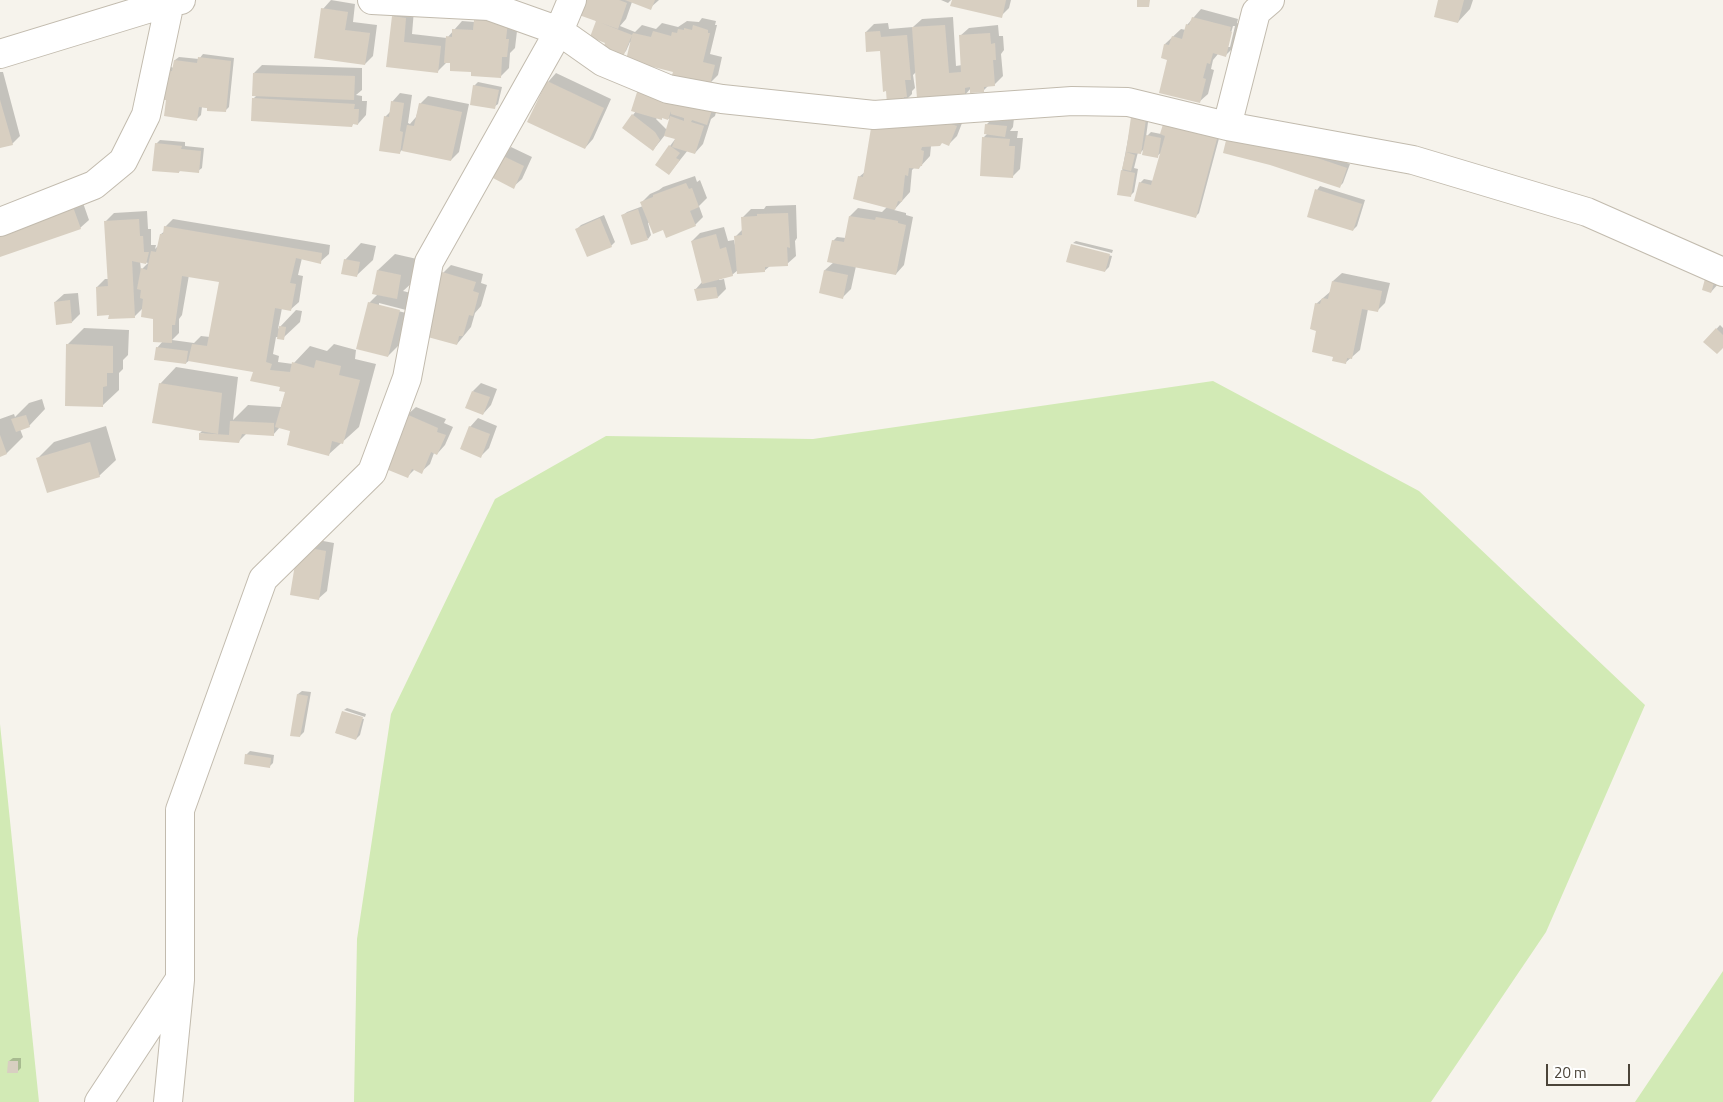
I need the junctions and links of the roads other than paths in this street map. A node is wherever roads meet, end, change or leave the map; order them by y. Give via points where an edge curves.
1 (372, 0) edge
2 (572, 0) edge
3 (1270, 0) edge
4 (175, 1) edge
5 (559, 32) junction
6 (0, 54) edge
7 (1227, 126) junction
8 (0, 222) edge
9 (1723, 272) edge
10 (180, 980) junction
11 (99, 1102) edge
12 (168, 1102) edge

1 - 5 street via 488,6
2 - 5 street
3 - 7 street via 1256,12
4 - 6 street
4 - 8 street via 146,115 123,161 94,185
5 - 7 street via 603,62 668,89 722,100 874,115 1072,100 1128,102
5 - 10 street via 429,262 407,378 372,472 263,579 180,810
7 - 9 street via 1413,160 1587,212
10 - 11 street
10 - 12 street

